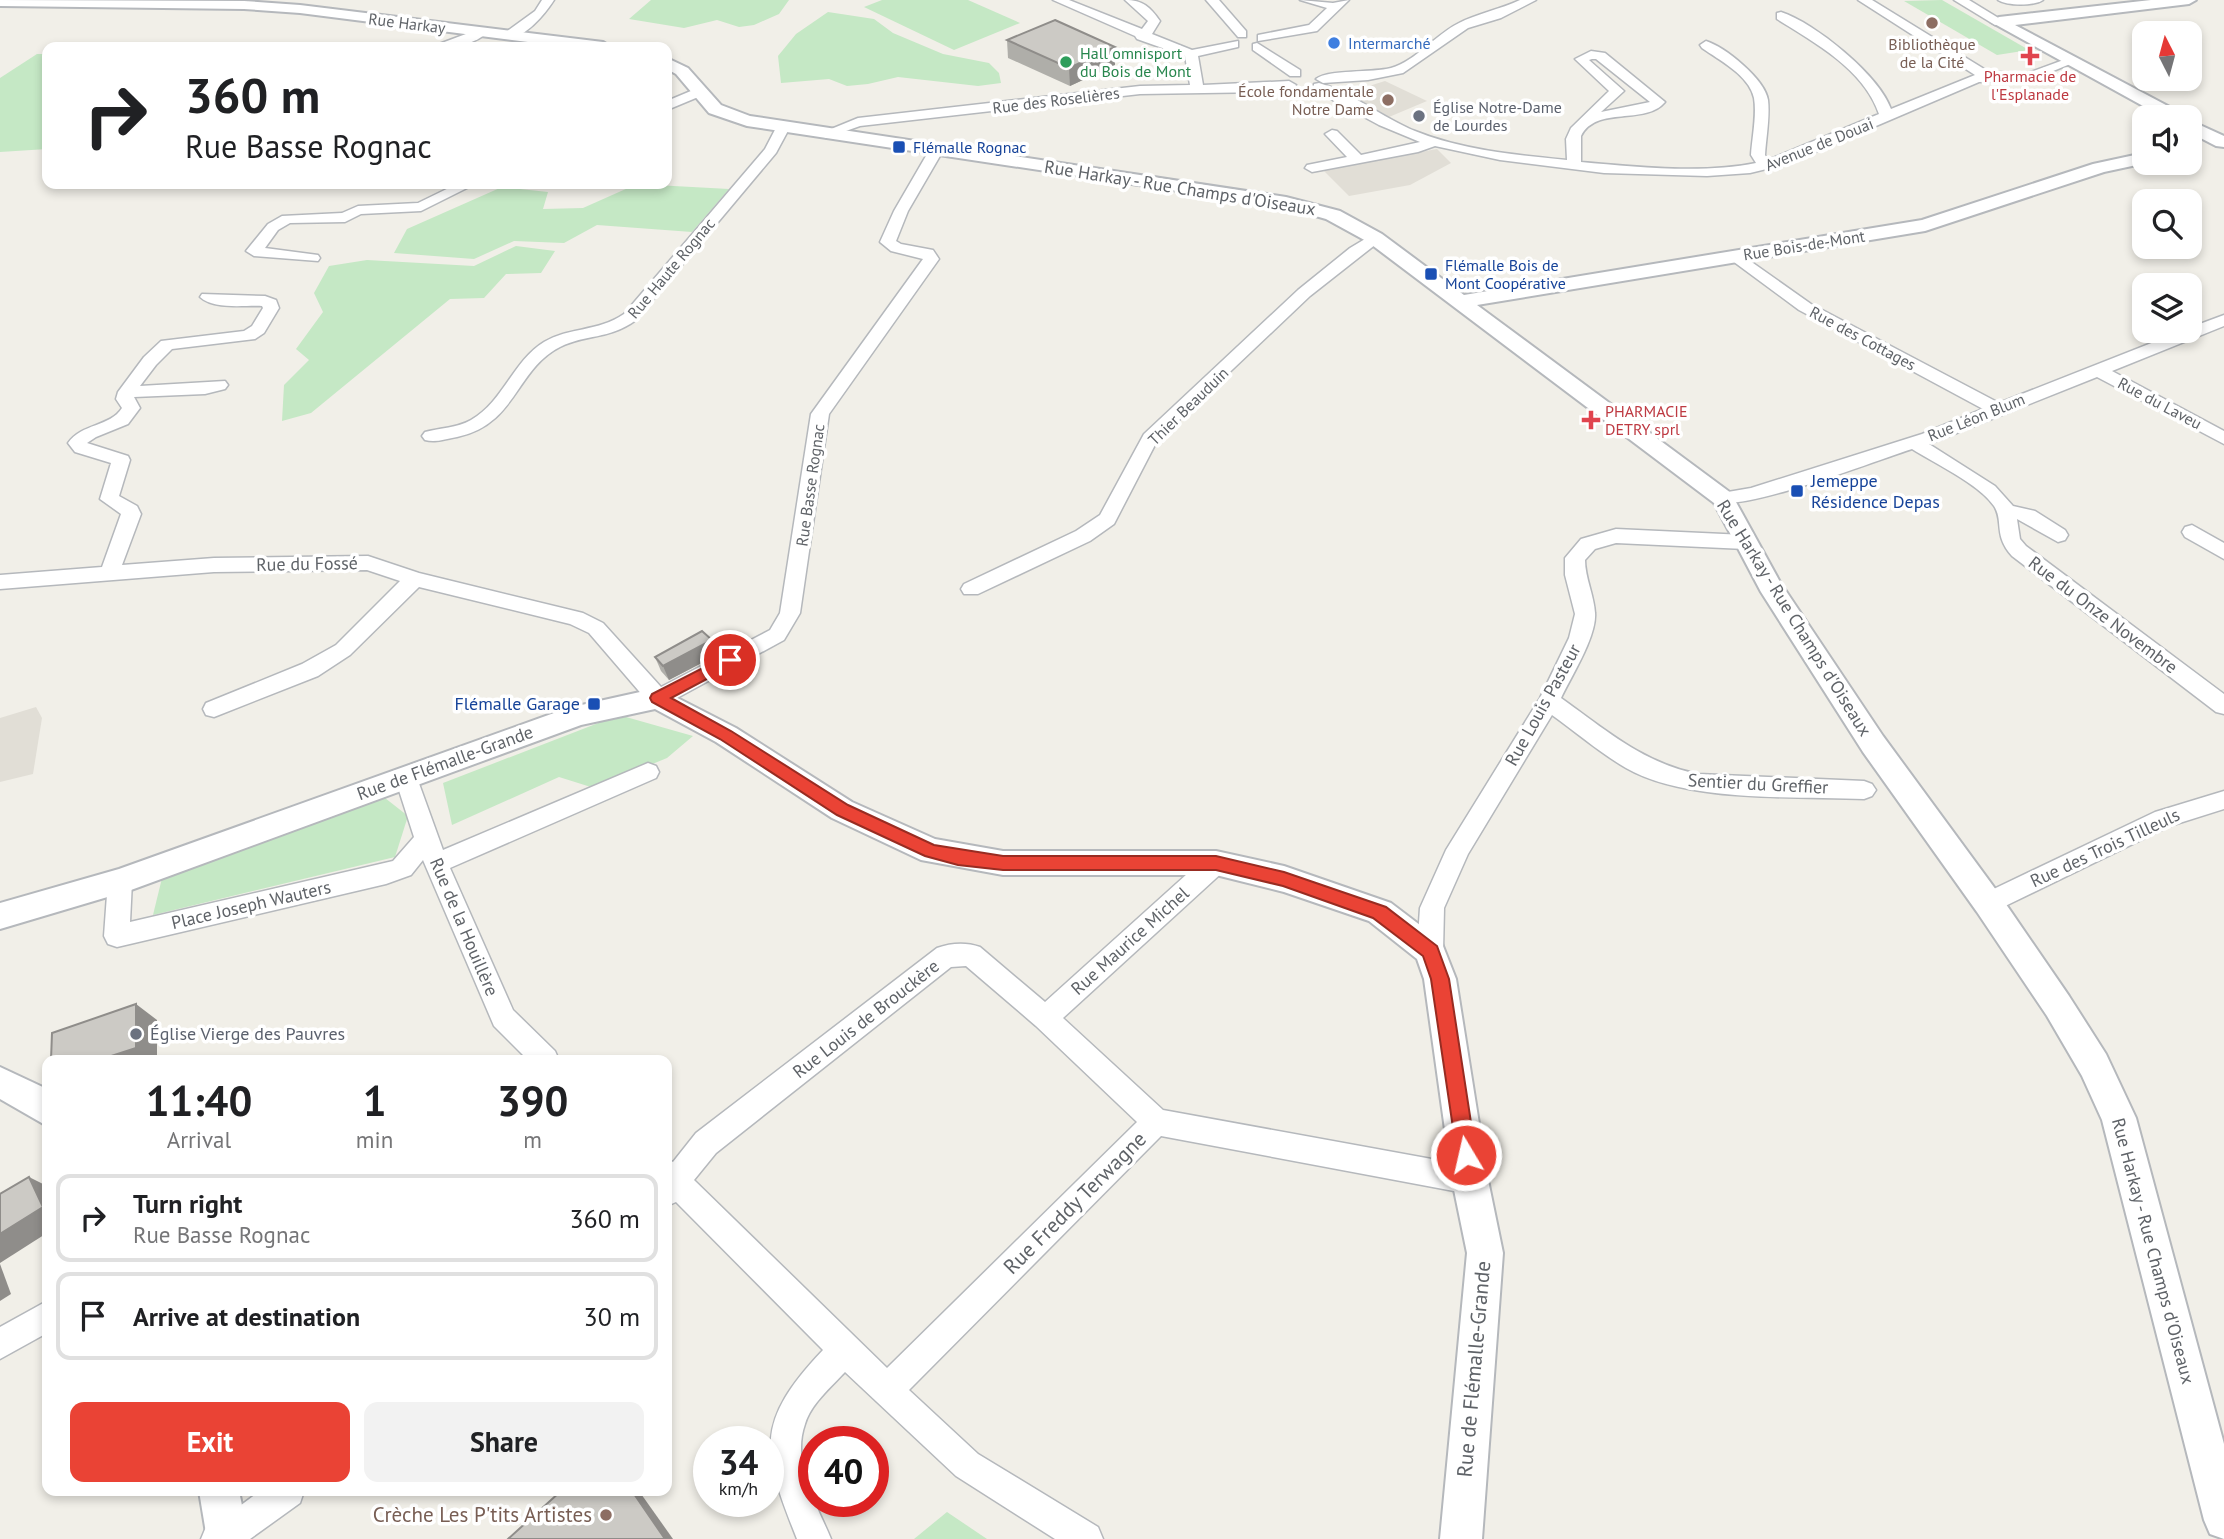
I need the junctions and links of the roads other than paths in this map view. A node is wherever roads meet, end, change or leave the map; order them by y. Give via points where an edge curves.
1 (548, 0) edge
2 (1059, 0) edge
3 (1131, 0) edge
4 (1212, 0) edge
5 (1306, 0) edge
6 (1530, 0) edge
7 (1864, 0) edge
8 (1960, 0) edge
9 (2004, 0) edge
10 (2037, 0) edge
11 (2189, 0) edge
12 (0, 2) edge
13 (1340, 4) edge
14 (1782, 16) dead end
15 (1998, 22) junction
16 (482, 32) junction
17 (510, 35) junction
18 (1141, 36) junction
19 (1238, 39) junction
20 (458, 42) edge
21 (564, 42) edge
22 (1259, 42) junction
23 (1706, 45) dead end
24 (1191, 54) junction
25 (2069, 62) junction
26 (672, 65) edge
27 (1986, 76) junction
28 (1305, 84) junction
29 (1197, 89) junction
30 (698, 92) junction
31 (1880, 99) junction
32 (672, 104) edge
33 (1913, 105) junction
34 (2152, 105) edge
35 (1887, 117) junction
36 (1591, 118) junction
37 (783, 127) junction
38 (2202, 132) edge
39 (826, 134) junction
40 (1332, 134) dead end
41 (1434, 142) junction
42 (2223, 142) edge
43 (1758, 144) junction
44 (2202, 147) edge
45 (937, 149) junction
46 (1794, 156) junction
47 (1357, 159) junction
48 (2132, 161) edge
49 (1574, 164) junction
50 (1765, 166) junction
51 (1312, 168) dead end
52 (458, 189) edge
53 (1375, 238) junction
54 (1737, 256) junction
55 (312, 258) dead end
56 (208, 297) dead end
57 (1458, 302) junction
58 (2224, 320) edge
59 (2096, 369) junction
60 (219, 385) dead end
61 (127, 392) junction
62 (1996, 409) junction
63 (431, 436) dead end
64 (2224, 438) edge
65 (1913, 442) junction
66 (1723, 498) junction
67 (2005, 510) junction
68 (2192, 531) dead end
69 (2058, 535) dead end
70 (1745, 542) junction
71 (2224, 552) edge
72 (109, 572) junction
73 (415, 579) junction
74 (0, 582) edge
75 (971, 589) dead end
76 (658, 698) junction
77 (1549, 701) junction
78 (2224, 706) edge
79 (214, 709) dead end
80 (648, 772) dead end
81 (406, 778) junction
82 (1864, 790) dead end
83 (2224, 800) edge
84 (426, 839) junction
85 (1458, 850) joint
86 (437, 863) junction
87 (1216, 863) junction
88 (120, 881) junction
89 (1988, 902) junction
90 (0, 916) edge
91 (1430, 951) junction
92 (1045, 1018) junction
93 (541, 1055) edge
94 (0, 1083) edge
95 (42, 1106) edge
96 (1156, 1122) junction
97 (672, 1180) edge
98 (1470, 1180) junction
99 (672, 1184) edge
100 (42, 1319) edge
101 (0, 1344) edge
102 (845, 1350) junction
103 (887, 1390) junction
104 (220, 1496) edge
105 (281, 1496) edge
106 (2224, 1520) edge
107 (225, 1538) edge
108 (814, 1539) edge
109 (1086, 1539) edge
110 (1461, 1539) edge

1 - 17 street via 540,13
2 - 18 street
3 - 18 street via 1154,21
4 - 19 street
5 - 13 street
6 - 28 street, Rue des Roselières via 1464,25 1398,70
7 - 27 street
8 - 15 street
9 - 10 street
11 - 15 street
12 - 16 street, Rue Harkay via 300,9
13 - 22 street via 1310,30
14 - 31 street via 1845,59
15 - 25 street
16 - 17 street, Rue Harkay
16 - 20 street
17 - 21 street, Rue Harkay
18 - 24 street
19 - 22 street via 1242,47
19 - 24 street
22 - 28 street, Avenue de Douai
23 - 43 street via 1756,88 1761,99
24 - 29 street
25 - 27 street, Avenue de Douai via 2029,77
25 - 34 street
26 - 30 street, Rue Harkay - Rue Champs d'Oiseaux
27 - 33 street, Avenue de Douai
28 - 29 street, Rue des Roselières
28 - 41 street, Avenue de Douai
29 - 39 street, Rue des Roselières via 1140,90 858,122
30 - 32 street
30 - 37 street, Rue Harkay - Rue Champs d'Oiseaux via 722,113
31 - 33 street
31 - 35 street
33 - 35 street, Avenue de Douai
35 - 46 street, Avenue de Douai
36 - 36 street via 1650,108 1658,102 1603,58 1587,56 1582,61 1617,92
36 - 49 street via 1574,134
37 - 39 street, Rue Harkay - Rue Champs d'Oiseaux
37 - 63 street, Rue Haute Rognac via 771,150 631,317 601,333 547,346 485,420 464,430
38 - 42 street
39 - 45 street, Rue Harkay - Rue Champs d'Oiseaux
40 - 47 street
41 - 47 street, Avenue de Douai
41 - 49 street, Avenue de Douai
42 - 44 street
43 - 46 street
43 - 50 street
45 - 53 street, Rue Harkay - Rue Champs d'Oiseaux via 1298,204 1342,219
45 - 76 street, Rue Basse Rognac via 888,242 896,248 928,253 932,259 820,414 790,613 778,635
46 - 50 street, Avenue de Douai
47 - 51 street, Avenue de Douai
48 - 54 street, Rue Bois-de-Mont via 1926,225
49 - 50 street, Avenue de Douai via 1697,171
52 - 55 street via 421,207 287,219 273,227 254,251
53 - 57 street, Rue Harkay - Rue Champs d'Oiseaux
53 - 75 street, Thier Beauduin via 1304,293 1150,438 1107,519 1083,536
54 - 57 street, Rue Bois-de-Mont
54 - 62 street, Rue des Cottages via 1812,311
56 - 61 street via 265,301 271,308 249,335 162,348
57 - 66 street, Rue Harkay - Rue Champs d'Oiseaux
58 - 59 street, Rue Léon Blum
59 - 62 street, Rue Léon Blum
59 - 64 street, Rue du Laveu
60 - 61 street
61 - 72 street via 131,411 127,416 86,433 77,443 121,460 109,499 131,514
62 - 65 street, Rue Léon Blum
65 - 66 street, Rue Léon Blum via 1753,494
65 - 67 street, Rue du Onze Novembre via 1997,497
66 - 70 street, Rue Harkay - Rue Champs d'Oiseaux
67 - 69 street, Rue du Onze Novembre via 2028,516
67 - 78 street, Rue du Onze Novembre via 2008,537 2019,551
68 - 71 street
70 - 77 street, Rue Louis Pasteur via 1622,536 1581,548 1574,565 1584,623
70 - 89 street, Rue Harkay - Rue Champs d'Oiseaux via 1873,744
72 - 73 street, Rue du Fossé via 336,562 368,563
72 - 74 street, Rue du Fossé
73 - 76 street, Rue du Fossé via 576,618 596,628
73 - 79 street via 343,650 310,670
76 - 81 street, Rue de Flémalle-Grande via 578,715
76 - 87 street via 726,735 842,810 931,851 1003,863
77 - 82 street, Sentier du Greffier via 1634,762 1668,777 1698,783
77 - 85 street, Rue Louis Pasteur
80 - 86 street
81 - 84 street, Rue de la Houillère
81 - 88 street, Rue de Flémalle-Grande
83 - 89 street, Rue des Trois Tilleuls via 2163,819
84 - 86 street, Rue de la Houillère
84 - 88 street, Place Joseph Wauters via 401,868 386,874 117,936
85 - 91 street, Rue de Flémalle-Grande via 1432,908
86 - 93 street, Rue de la Houillère via 503,1018
87 - 91 street via 1284,879 1380,912
87 - 92 street, Rue Maurice Michel
88 - 90 street, Rue de Flémalle-Grande
89 - 106 street, Rue Harkay - Rue Champs d'Oiseaux via 2094,1065 2119,1118
91 - 98 street, Rue de Flémalle-Grande via 1440,979
92 - 96 street, Rue Louis de Brouckère
92 - 97 street, Rue Louis de Brouckère via 971,955 946,956 706,1143
94 - 95 street
96 - 98 street, Rue Freddy Terwagne
96 - 103 street, Rue Freddy Terwagne
98 - 110 street, Rue de Flémalle-Grande via 1485,1254
99 - 102 street
100 - 101 street
102 - 103 street
102 - 108 street via 795,1408 783,1451
103 - 109 street via 967,1465
104 - 107 street
105 - 107 street

